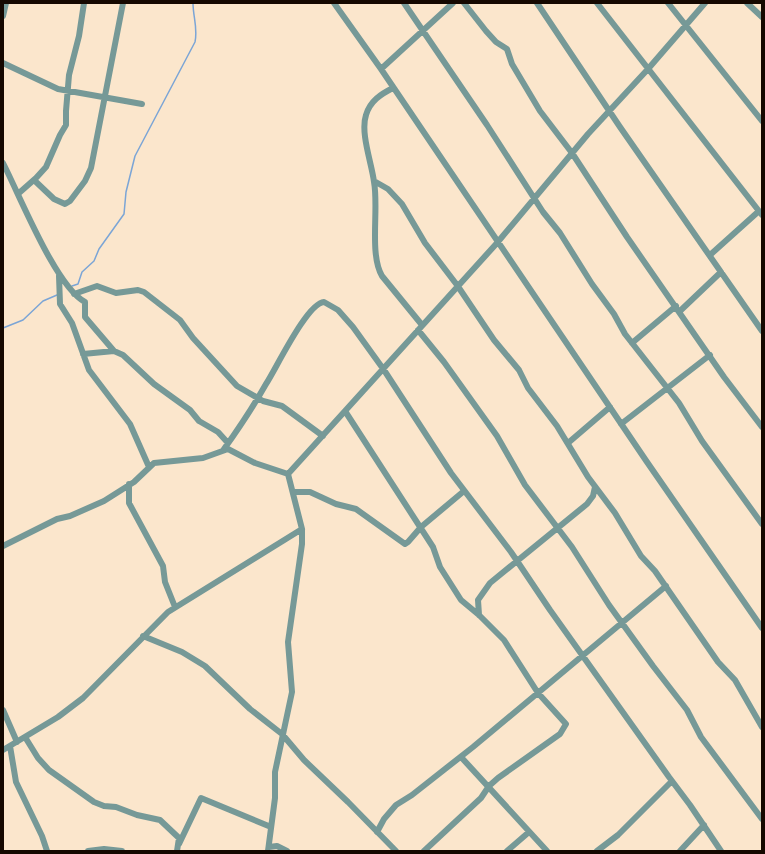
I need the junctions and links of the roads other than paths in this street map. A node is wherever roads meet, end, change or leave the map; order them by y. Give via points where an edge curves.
1 (6, 3) edge
2 (84, 3) edge
3 (123, 3) edge
4 (334, 3) edge
5 (404, 3) edge
6 (453, 3) edge
7 (464, 3) edge
8 (537, 3) edge
9 (597, 3) edge
10 (668, 3) edge
11 (705, 3) edge
12 (747, 3) edge
13 (3, 16) edge
14 (762, 17) edge
15 (686, 26) junction
16 (423, 31) junction
17 (3, 63) edge
18 (381, 69) junction
19 (648, 70) junction
20 (393, 88) junction
21 (68, 92) junction
22 (104, 97) junction
23 (142, 104) dead end
24 (609, 111) junction
25 (762, 121) edge
26 (572, 153) junction
27 (3, 163) edge
28 (34, 180) junction
29 (374, 181) junction
30 (19, 193) junction
31 (535, 198) junction
32 (761, 213) edge
33 (497, 243) junction
34 (710, 255) junction
35 (721, 272) junction
36 (59, 276) junction
37 (457, 285) junction
38 (74, 294) junction
39 (678, 308) junction
40 (422, 325) junction
41 (418, 330) junction
42 (762, 330) edge
43 (632, 344) junction
44 (114, 351) junction
45 (83, 354) junction
46 (710, 355) junction
47 (384, 370) junction
48 (667, 388) junction
49 (258, 398) junction
50 (610, 407) junction
51 (345, 412) junction
52 (620, 424) junction
53 (762, 427) edge
54 (323, 436) junction
55 (568, 443) junction
56 (228, 444) junction
57 (224, 450) junction
58 (149, 467) junction
59 (288, 474) junction
60 (130, 484) junction
61 (596, 487) junction
62 (464, 491) junction
63 (294, 492) junction
64 (762, 524) edge
65 (420, 527) junction
66 (558, 527) junction
67 (302, 529) junction
68 (3, 546) edge
69 (516, 560) junction
70 (666, 586) junction
71 (175, 607) junction
72 (479, 615) junction
73 (622, 623) junction
74 (762, 628) edge
75 (144, 636) junction
76 (583, 656) junction
77 (538, 693) junction
78 (3, 710) edge
79 (762, 727) edge
80 (282, 734) junction
81 (25, 737) junction
82 (17, 742) junction
83 (10, 746) junction
84 (3, 750) edge
85 (461, 757) junction
86 (672, 781) junction
87 (489, 786) junction
88 (762, 819) edge
89 (704, 825) junction
90 (271, 827) junction
91 (377, 832) junction
92 (529, 832) junction
93 (179, 844) junction
94 (268, 849) edge
95 (47, 851) edge
96 (88, 851) edge
97 (122, 851) edge
98 (177, 851) edge
99 (287, 851) edge
100 (396, 851) edge
101 (424, 851) edge
102 (507, 851) edge
103 (547, 851) edge
104 (597, 851) edge
105 (680, 851) edge
106 (721, 851) edge

1 - 13 street
2 - 21 street via 69,75
3 - 22 street
4 - 18 street
5 - 16 street
6 - 16 street
7 - 26 street via 490,35 507,48 512,64 540,111
8 - 24 street
9 - 19 street
10 - 15 street
11 - 15 street
12 - 14 street
15 - 19 street
15 - 25 street
16 - 18 street
16 - 31 street
17 - 21 street
18 - 20 street
19 - 24 street
19 - 32 street
20 - 29 street via 377,96 365,116 368,159
20 - 33 street
21 - 22 street
21 - 28 street via 66,128 60,135 46,167
22 - 23 street
22 - 28 street via 90,172 70,201 65,204 59,202
24 - 26 street
24 - 34 street
26 - 31 street
26 - 39 street
27 - 30 street
28 - 30 street
29 - 37 street via 388,189 399,201
29 - 40 street via 375,238 379,270
30 - 36 street
31 - 33 street
31 - 43 street
32 - 34 street
33 - 37 street
33 - 50 street
34 - 35 street
35 - 39 street
35 - 42 street
36 - 38 street
36 - 45 street via 60,304 72,323
37 - 40 street
37 - 55 street
38 - 44 street via 85,302 85,316
38 - 49 street via 97,286 116,293 138,290 144,292 180,320 237,386
39 - 43 street
39 - 46 street
40 - 41 street
41 - 47 street
41 - 66 street via 497,436 525,485
43 - 48 street
44 - 45 street
44 - 56 street via 123,355 154,384 218,432
45 - 58 street via 88,370 130,424
46 - 48 street
46 - 53 street
47 - 49 street via 341,313 321,302 289,342
47 - 51 street
47 - 62 street
48 - 52 street
48 - 64 street
49 - 54 street via 282,406
49 - 56 street
50 - 52 street
50 - 55 street
51 - 54 street
51 - 65 street
52 - 74 street
54 - 59 street
55 - 61 street
56 - 57 street
57 - 58 street via 203,458 164,461
57 - 59 street
58 - 60 street
59 - 63 street
60 - 68 street via 104,501 57,519
60 - 71 street via 130,503 163,566 165,582
61 - 66 street via 589,501
61 - 70 street via 642,556
62 - 65 street
62 - 69 street
63 - 65 street via 310,492 336,504 356,509 403,543 408,542
63 - 67 street
65 - 72 street via 460,600
66 - 69 street
66 - 73 street
67 - 71 street
67 - 80 street via 288,642 292,692
69 - 72 street via 492,581 480,597
69 - 76 street
70 - 73 street
70 - 79 street via 718,662 735,680
71 - 75 street
72 - 77 street via 508,645
73 - 76 street
73 - 88 street via 687,710 701,737
75 - 80 street via 182,652 205,666
75 - 81 street via 83,698
76 - 77 street
76 - 86 street
77 - 85 street
77 - 87 street via 564,720 565,728
78 - 82 street
80 - 90 street via 275,772
80 - 91 street via 294,750
81 - 82 street
81 - 93 street via 49,770 94,802 161,821 176,835
82 - 83 street
83 - 84 street
83 - 95 street via 16,782
85 - 87 street
85 - 91 street via 396,806 384,819
86 - 89 street
86 - 104 street
87 - 92 street
87 - 101 street via 481,798
89 - 105 street
89 - 106 street
90 - 93 street via 201,798
90 - 94 street
91 - 100 street
92 - 102 street
92 - 103 street
93 - 98 street
94 - 99 street via 277,846
96 - 97 street

